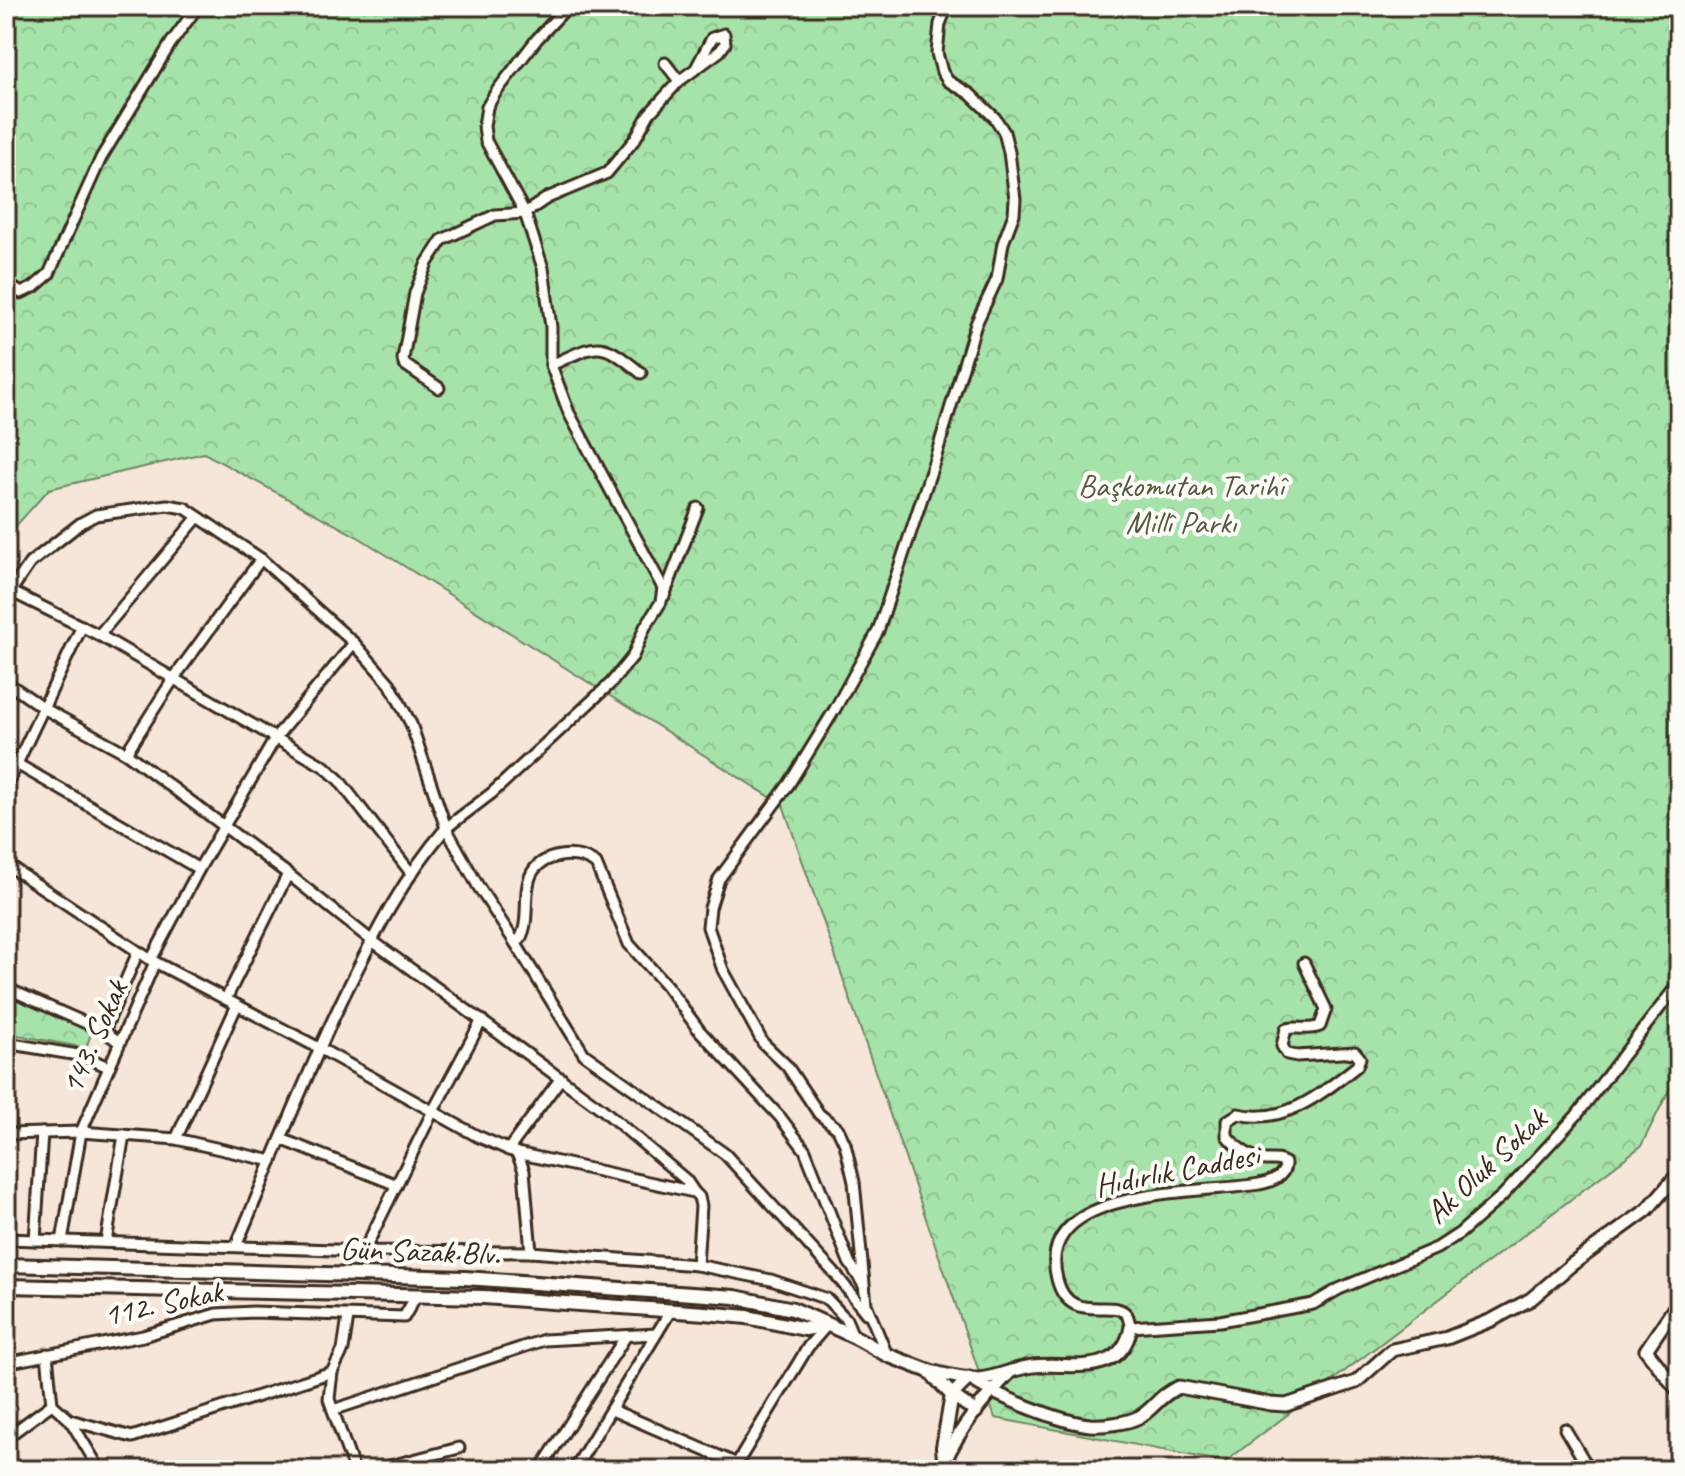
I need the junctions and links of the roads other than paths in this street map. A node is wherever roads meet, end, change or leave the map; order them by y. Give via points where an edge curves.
1 (198, 6) edge
2 (568, 6) edge
3 (947, 6) edge
4 (665, 63) dead end
5 (697, 66) dead end
6 (679, 81) junction
7 (525, 213) junction
8 (6, 283) edge
9 (551, 365) junction
10 (641, 373) dead end
11 (439, 388) dead end
12 (698, 508) dead end
13 (198, 517) junction
14 (261, 559) junction
15 (8, 594) edge
16 (664, 596) junction
17 (82, 626) junction
18 (99, 635) junction
19 (354, 643) junction
20 (174, 678) junction
21 (6, 682) edge
22 (45, 709) junction
23 (276, 737) junction
24 (126, 753) junction
25 (17, 764) junction
26 (6, 787) edge
27 (224, 826) junction
28 (446, 828) junction
29 (6, 864) edge
30 (199, 869) junction
31 (411, 873) junction
32 (288, 874) junction
33 (371, 940) junction
34 (516, 944) junction
35 (138, 952) junction
36 (153, 961) junction
37 (1304, 963) dead end
38 (1679, 983) edge
39 (6, 988) edge
40 (226, 999) junction
41 (237, 1005) junction
42 (482, 1020) junction
43 (104, 1031) junction
44 (119, 1042) junction
45 (6, 1043) edge
46 (319, 1048) junction
47 (108, 1067) junction
48 (561, 1078) junction
49 (432, 1113) junction
50 (81, 1132) junction
51 (42, 1133) junction
52 (6, 1134) edge
53 (124, 1135) junction
54 (176, 1139) junction
55 (281, 1139) junction
56 (512, 1151) junction
57 (272, 1161) junction
58 (1679, 1173) edge
59 (397, 1185) junction
60 (694, 1192) junction
61 (6, 1239) edge
62 (35, 1240) junction
63 (62, 1241) junction
64 (106, 1242) junction
65 (236, 1246) junction
66 (364, 1251) junction
67 (531, 1252) junction
68 (6, 1265) edge
69 (697, 1265) junction
70 (863, 1284) junction
71 (6, 1286) edge
72 (416, 1296) junction
73 (1679, 1301) edge
74 (671, 1310) junction
75 (348, 1317) junction
76 (872, 1320) junction
77 (827, 1325) junction
78 (1131, 1327) junction
79 (656, 1334) junction
80 (626, 1336) junction
81 (853, 1336) junction
82 (47, 1354) junction
83 (887, 1355) junction
84 (6, 1363) edge
85 (1012, 1370) junction
86 (929, 1371) junction
87 (332, 1372) junction
88 (969, 1378) junction
89 (1679, 1392) edge
90 (991, 1393) junction
91 (952, 1395) junction
92 (52, 1404) junction
93 (333, 1410) junction
94 (612, 1410) junction
95 (976, 1412) junction
96 (70, 1420) junction
97 (1565, 1429) dead end
98 (6, 1438) edge
99 (459, 1448) dead end
100 (735, 1467) edge
101 (944, 1467) edge
102 (1584, 1468) edge
103 (100, 1470) edge
104 (354, 1470) edge
105 (375, 1470) edge
106 (540, 1470) edge
107 (574, 1470) edge

1 - 8 street via 101,158 49,274 21,293
2 - 7 street via 487,107 486,141
3 - 70 street via 937,53 942,72 1004,132 1014,214 878,631 789,784 719,879 708,927 723,970 763,1043 787,1066 845,1144 854,1182
4 - 6 street
5 - 6 street
6 - 7 street via 607,173
7 - 9 street via 543,268
7 - 11 street via 495,215 442,240 427,263 415,293 403,359
9 - 10 street via 591,347 606,348
9 - 16 street via 569,413
12 - 16 street
13 - 14 street
13 - 15 street via 167,505 96,515 30,563
13 - 18 street
14 - 19 street
14 - 20 street
15 - 17 street
16 - 28 street via 633,656 611,683 492,793
17 - 18 street
17 - 22 street
18 - 20 street
19 - 23 street, 143. Sokak
19 - 28 street via 390,684 411,724
20 - 23 street
20 - 24 street
21 - 22 street
22 - 24 street
22 - 25 street
23 - 27 street, 143. Sokak
23 - 31 street via 339,780
24 - 27 street
25 - 26 street
25 - 30 street
27 - 30 street, 143. Sokak
27 - 32 street
28 - 31 street
28 - 34 street
29 - 35 street
30 - 36 street, 143. Sokak
31 - 33 street
32 - 33 street
32 - 40 street
33 - 42 street
33 - 46 street
34 - 70 street via 523,933 534,871 562,856 596,864 629,944 805,1150 849,1262
34 - 76 street via 584,1054 725,1154
35 - 36 street
35 - 43 street
36 - 40 street
36 - 44 street, 143. Sokak
37 - 78 street, Hıdırlık Caddesi via 1326,1009 1320,1026 1286,1029 1282,1046 1297,1056 1355,1052 1360,1058 1357,1066 1288,1112 1257,1118 1238,1114 1227,1121 1227,1136 1239,1148 1253,1157 1285,1163 1282,1175 1262,1184 1108,1205 1071,1225 1061,1240 1055,1259 1057,1282 1065,1296 1088,1309 1121,1311
38 - 78 street, Ak Oluk Sokak via 1576,1116 1502,1196 1437,1248 1313,1304 1220,1321
39 - 43 street
40 - 41 street
41 - 46 street
41 - 54 street
42 - 48 street
42 - 49 street
43 - 44 street
44 - 47 street, 143. Sokak
45 - 47 street via 84,1056
46 - 49 street
46 - 55 street
47 - 50 street, 143. Sokak
48 - 56 street
48 - 60 street
49 - 56 street
49 - 59 street
50 - 51 street
50 - 53 street
50 - 63 street, 143. Sokak
51 - 52 street
51 - 62 street
53 - 54 street
53 - 64 street
54 - 57 street
55 - 57 street
55 - 59 street
56 - 60 street
56 - 67 street via 524,1171
57 - 65 street
58 - 90 street via 1647,1210 1531,1299 1447,1338 1392,1350 1356,1382 1332,1391 1286,1405 1179,1387 1140,1416 1090,1425
59 - 66 street
60 - 69 street via 701,1206
61 - 62 street
62 - 63 street
63 - 64 street
64 - 65 street
65 - 66 street
66 - 67 street
67 - 69 street
68 - 77 main road, Gün Sazak Blv. via 465,1278 668,1291 793,1309
69 - 81 street via 771,1280 827,1299 846,1319
70 - 76 street
71 - 72 main road, Gün Sazak Blv.
72 - 74 main road, Gün Sazak Blv.
72 - 75 street, 112. Sokak via 404,1317
73 - 89 street via 1646,1350
74 - 77 main road, Gün Sazak Blv. via 805,1329
74 - 79 street
75 - 82 street, 112. Sokak via 216,1314 143,1336
75 - 87 street via 343,1350
76 - 83 street
77 - 81 main road, Gün Sazak Blv.
77 - 100 street
78 - 85 street via 1128,1341 1103,1363
79 - 80 street
79 - 94 street
80 - 93 street via 544,1340
80 - 106 street
81 - 83 main road, Gün Sazak Blv.
82 - 84 street, 112. Sokak
82 - 92 street
83 - 86 main road, Gün Sazak Blv.
85 - 88 street
85 - 90 street
86 - 88 street
86 - 91 main road
87 - 93 street
87 - 96 street via 132,1437
88 - 90 street
88 - 91 street
90 - 95 street
91 - 95 street
91 - 101 main road
92 - 96 street
92 - 98 street
93 - 104 street
94 - 100 street
94 - 107 street
95 - 101 street via 951,1446
96 - 103 street
97 - 102 street
99 - 105 street

